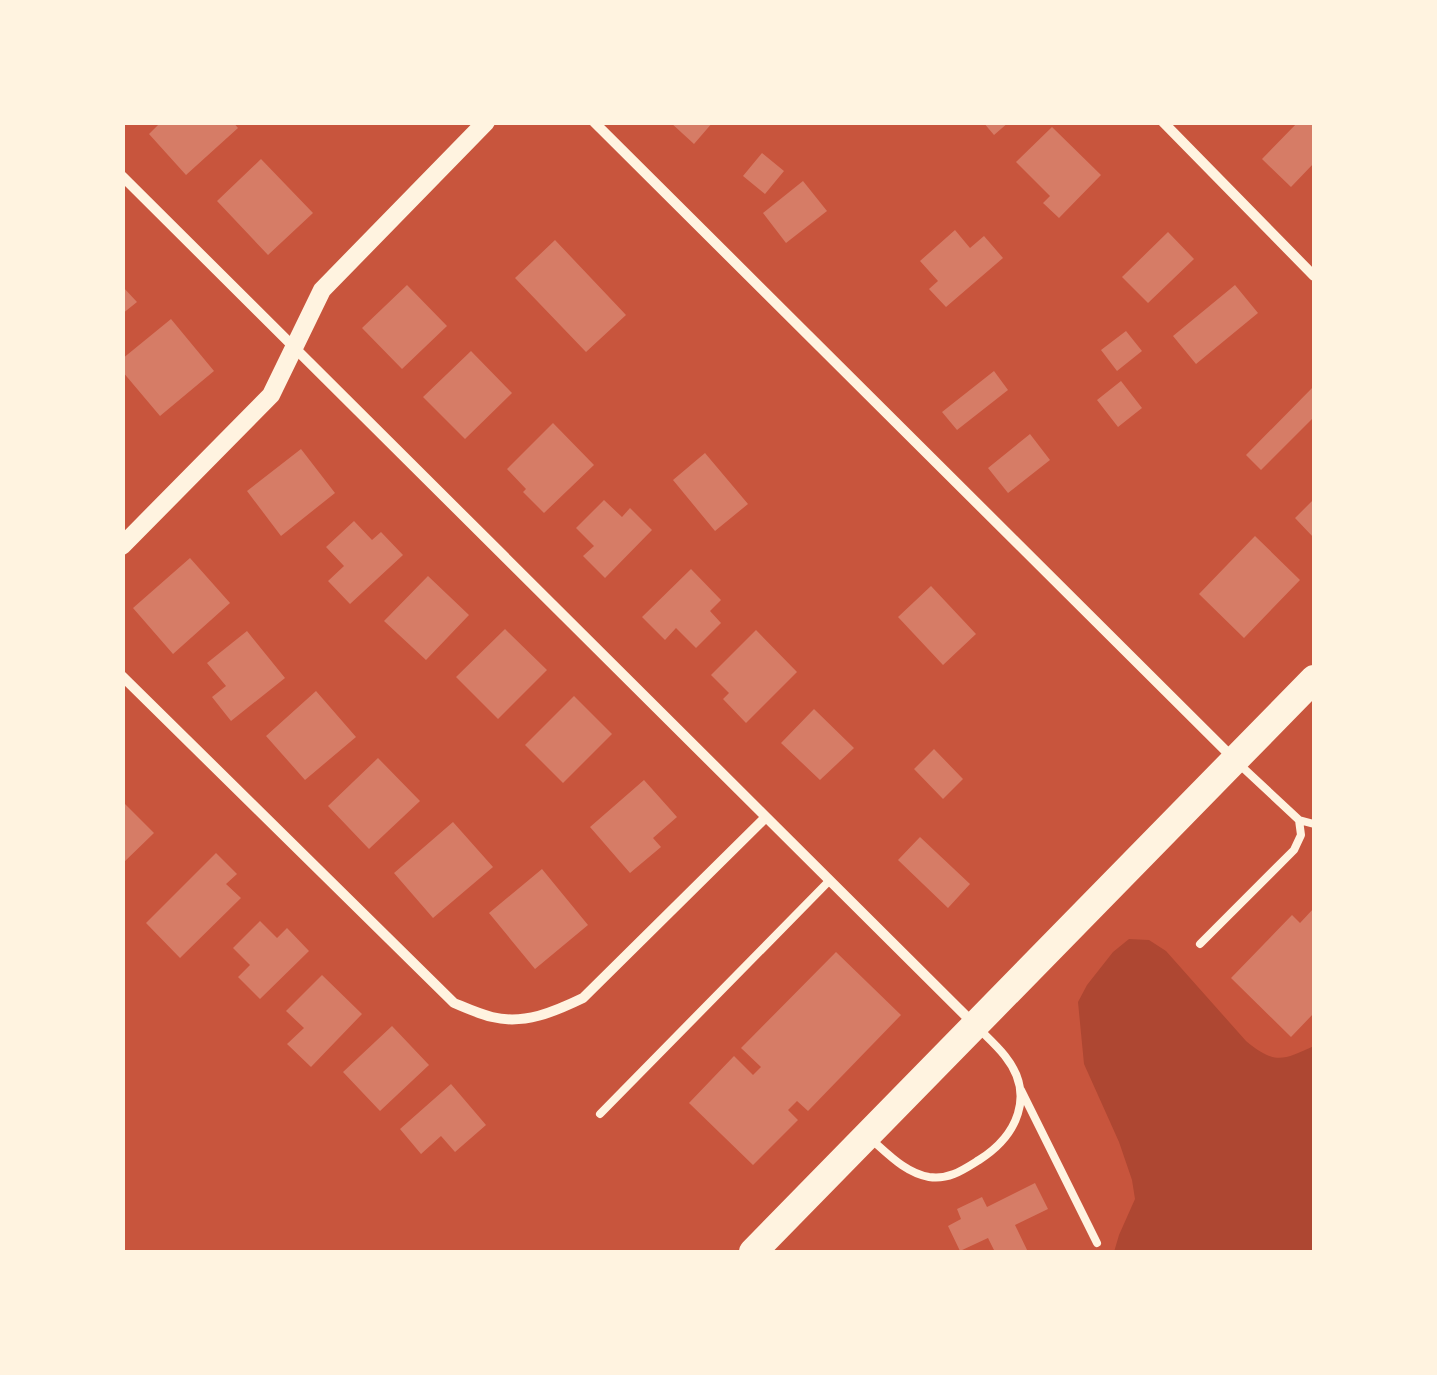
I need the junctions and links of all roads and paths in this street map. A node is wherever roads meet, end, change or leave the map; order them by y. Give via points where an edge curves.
1 (486, 122) edge
2 (594, 122) edge
3 (1162, 122) edge
4 (122, 176) edge
5 (1314, 276) edge
6 (295, 345) junction
7 (122, 546) edge
8 (122, 676) edge
9 (1314, 679) edge
10 (1235, 760) junction
11 (765, 818) junction
12 (1299, 820) junction
13 (1314, 824) edge
14 (829, 881) junction
15 (1200, 944) dead end
16 (975, 1025) junction
17 (1019, 1086) junction
18 (600, 1114) dead end
19 (867, 1136) junction
20 (1097, 1242) dead end
21 (753, 1252) edge

1 - 6 street via 322,290
2 - 10 street
3 - 5 street
4 - 6 street
6 - 7 street via 271,396
6 - 11 street
8 - 11 street via 454,1003 492,1018 522,1020 584,998
9 - 10 highway
10 - 12 lane
10 - 16 highway
11 - 14 street
12 - 13 lane
12 - 15 lane via 1294,850
14 - 16 street
14 - 18 lane
16 - 17 lane via 1012,1066
16 - 19 highway
17 - 19 lane via 1015,1125 1003,1140 943,1178 912,1172
17 - 20 lane
19 - 21 highway

